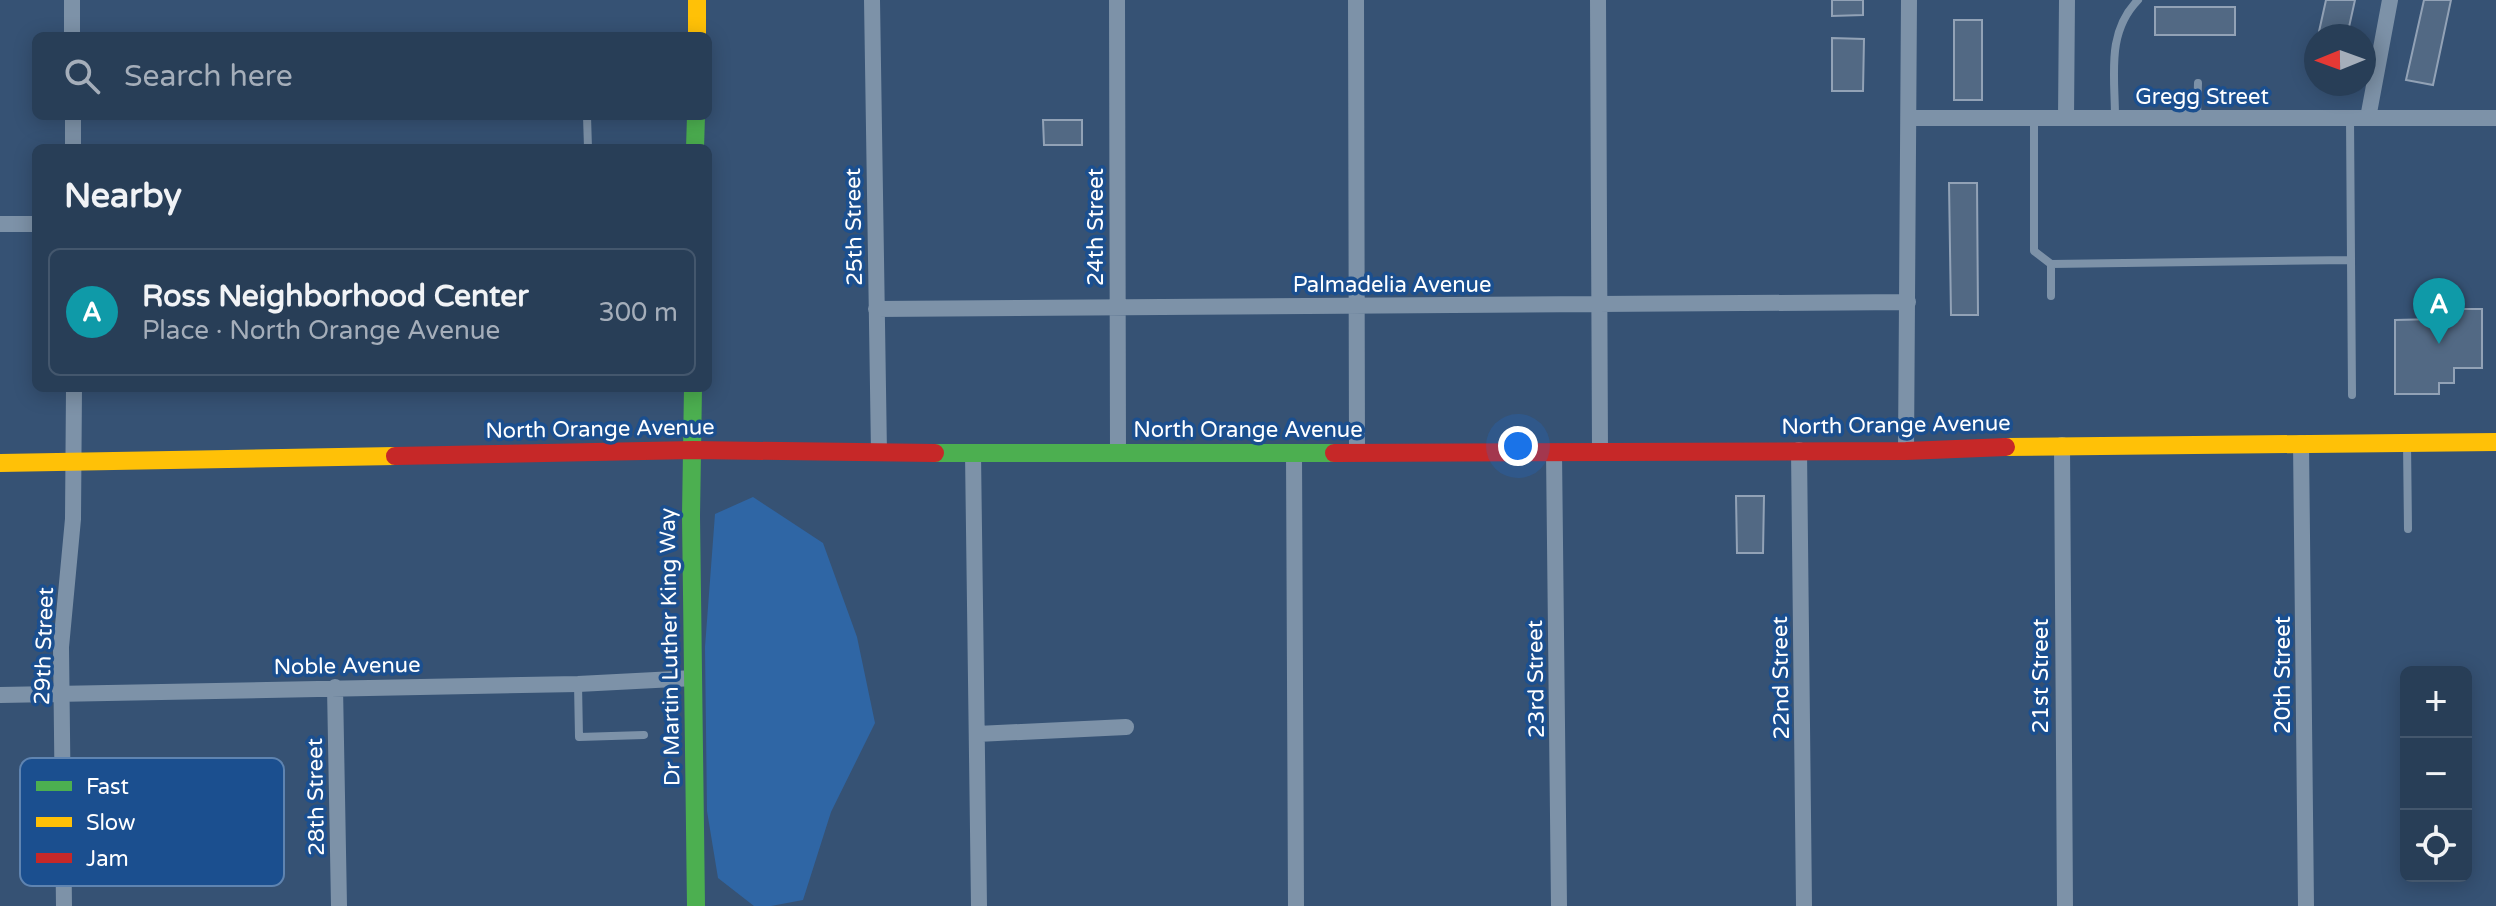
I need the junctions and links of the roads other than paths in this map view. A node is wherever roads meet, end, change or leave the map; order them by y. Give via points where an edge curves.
1 (72, 0) edge
2 (697, 0) edge
3 (872, 0) edge
4 (1117, 0) edge
5 (1356, 0) edge
6 (1598, 0) edge
7 (1909, 0) edge
8 (2067, 0) edge
9 (2138, 0) edge
10 (2390, 0) edge
11 (72, 32) edge
12 (697, 32) edge
13 (2198, 83) dead end
14 (1909, 118) junction
15 (2034, 118) junction
16 (2066, 118) junction
17 (2115, 118) junction
18 (2197, 118) junction
19 (2350, 118) junction
20 (2368, 118) junction
21 (2496, 118) edge
22 (73, 120) edge
23 (587, 120) edge
24 (696, 120) edge
25 (73, 144) edge
26 (588, 144) edge
27 (695, 144) edge
28 (0, 224) edge
29 (32, 224) edge
30 (2351, 260) junction
31 (2051, 264) junction
32 (2051, 296) dead end
33 (1908, 302) junction
34 (1599, 305) junction
35 (1357, 306) junction
36 (1117, 308) junction
37 (876, 309) junction
38 (74, 392) edge
39 (693, 392) edge
40 (2352, 395) dead end
41 (2407, 442) junction
42 (2496, 442) edge
43 (2301, 443) junction
44 (2062, 445) junction
45 (693, 450) junction
46 (1799, 450) junction
47 (1600, 451) junction
48 (1906, 451) junction
49 (1357, 452) junction
50 (1554, 452) junction
51 (879, 453) junction
52 (1294, 453) junction
53 (973, 454) junction
54 (1118, 454) junction
55 (74, 461) junction
56 (0, 463) edge
57 (2408, 529) dead end
58 (694, 678) junction
59 (578, 684) junction
60 (335, 687) junction
61 (62, 693) junction
62 (0, 695) edge
63 (1126, 727) dead end
64 (977, 734) junction
65 (644, 735) dead end
66 (63, 758) edge
67 (64, 886) edge
68 (64, 906) edge
69 (339, 906) edge
70 (696, 906) edge
71 (979, 906) edge
72 (1296, 906) edge
73 (1559, 906) edge
74 (1804, 906) edge
75 (2065, 906) edge
76 (2306, 906) edge

1 - 11 street
2 - 12 street
3 - 37 street, 25th Street
4 - 36 street, 24th Street
5 - 35 street
6 - 34 street
7 - 14 street
8 - 16 street
9 - 17 lane via 2127,11 2114,43
10 - 20 street
13 - 18 lane
14 - 15 street, Gregg Street
14 - 33 street
15 - 16 street, Gregg Street
15 - 31 lane via 2034,251
16 - 17 street, Gregg Street
17 - 18 street, Gregg Street
18 - 19 street, Gregg Street
19 - 20 street, Gregg Street
19 - 30 lane
20 - 21 street, Gregg Street
22 - 25 street
23 - 26 lane
24 - 27 street
28 - 29 street
30 - 31 lane
30 - 40 lane
31 - 32 lane
33 - 34 street, Palmadelia Avenue
33 - 48 street
34 - 35 street, Palmadelia Avenue
34 - 47 street
35 - 36 street, Palmadelia Avenue
35 - 49 street
36 - 37 street, Palmadelia Avenue
36 - 54 street, 24th Street
37 - 51 street, 25th Street
38 - 55 street, 29th Street
39 - 45 street, Dr Martin Luther King Way
41 - 42 street, North Orange Avenue
41 - 43 street, North Orange Avenue
41 - 57 lane
43 - 44 street, North Orange Avenue
43 - 76 street, 20th Street
44 - 48 street, North Orange Avenue
44 - 75 street, 21st Street
45 - 51 street, North Orange Avenue
45 - 55 street, North Orange Avenue
45 - 58 street, Dr Martin Luther King Way
46 - 47 street, North Orange Avenue
46 - 48 street, North Orange Avenue
46 - 74 street, 22nd Street
47 - 50 street, North Orange Avenue
49 - 50 street, North Orange Avenue
49 - 52 street, North Orange Avenue
50 - 73 street, 23rd Street
51 - 53 street, North Orange Avenue
52 - 54 street, North Orange Avenue
52 - 72 street
53 - 54 street, North Orange Avenue
53 - 64 street
55 - 56 street, North Orange Avenue
55 - 61 street, 29th Street
58 - 59 street, Noble Avenue
58 - 70 street, Dr Martin Luther King Way
59 - 60 street, Noble Avenue
59 - 65 lane via 579,737
60 - 61 street, Noble Avenue
60 - 69 street, 28th Street
61 - 62 street, Noble Avenue
61 - 66 street, 29th Street
63 - 64 street
64 - 71 street
67 - 68 street, 29th Street

